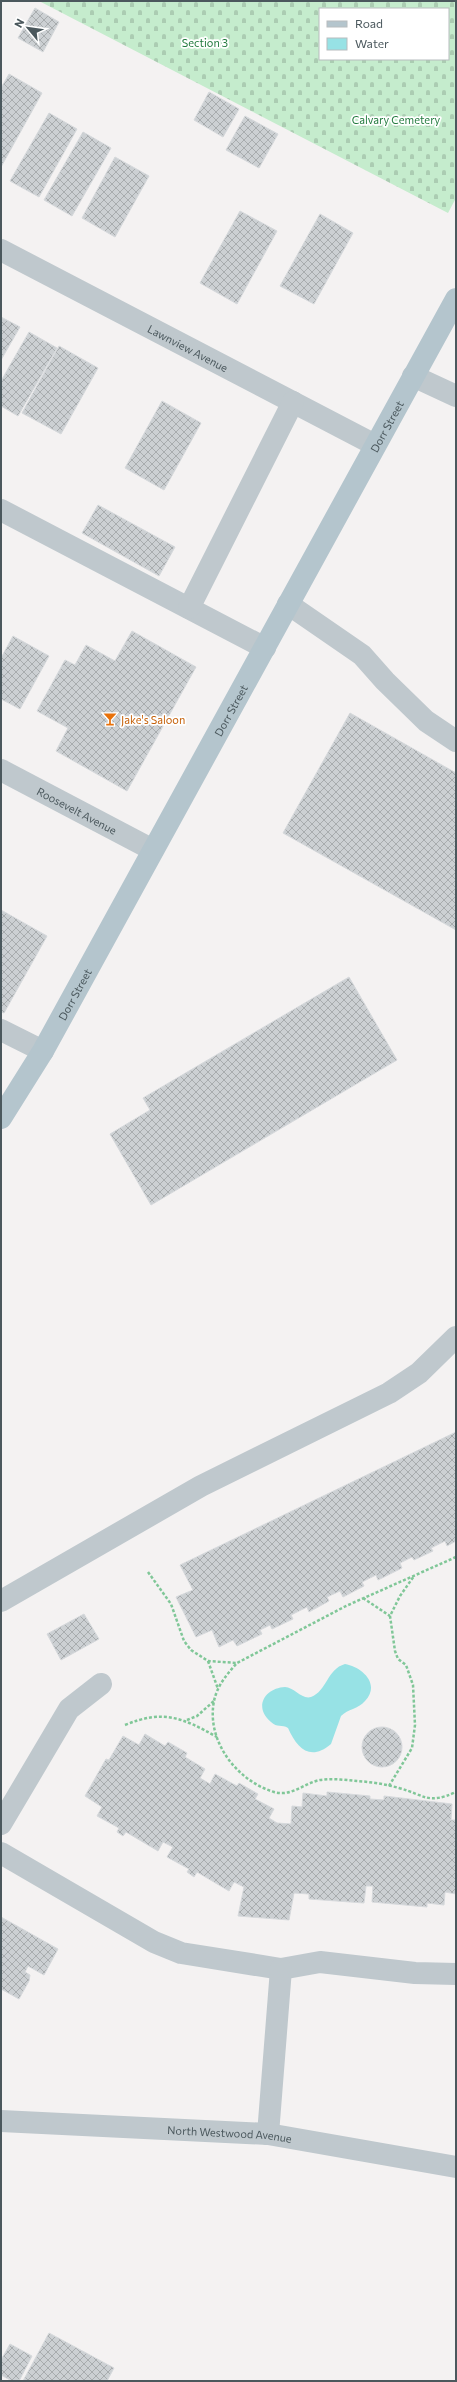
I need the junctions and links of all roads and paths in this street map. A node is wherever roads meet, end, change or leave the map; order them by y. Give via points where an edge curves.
1 (1, 250) edge
2 (456, 299) edge
3 (413, 376) junction
4 (456, 396) edge
5 (293, 402) junction
6 (375, 444) junction
7 (1, 510) edge
8 (288, 604) junction
9 (189, 608) junction
10 (265, 648) junction
11 (456, 741) edge
12 (1, 770) edge
13 (153, 850) junction
14 (1, 1030) edge
15 (43, 1051) junction
16 (1, 1118) edge
17 (456, 1337) edge
18 (456, 1557) edge
19 (148, 1572) dead end
20 (415, 1574) junction
21 (363, 1598) junction
22 (1, 1601) edge
23 (390, 1616) junction
24 (208, 1661) junction
25 (237, 1663) junction
26 (101, 1684) dead end
27 (218, 1689) junction
28 (214, 1701) junction
29 (186, 1720) junction
30 (125, 1725) dead end
31 (217, 1736) junction
32 (389, 1786) junction
33 (456, 1792) edge
34 (1, 1824) edge
35 (1, 1853) edge
36 (281, 1969) junction
37 (456, 1974) edge
38 (1, 2121) edge
39 (268, 2134) junction
40 (456, 2167) edge

1 - 5 street, Lawnview Avenue
2 - 3 main road, Dorr Street
3 - 4 street
3 - 6 main road, Dorr Street
5 - 6 street, Lawnview Avenue
5 - 9 street
6 - 8 main road, Dorr Street
7 - 9 street
8 - 10 main road, Dorr Street
8 - 11 street via 362,654 385,681 426,721
9 - 10 street
10 - 13 main road, Dorr Street
12 - 13 street, Roosevelt Avenue
13 - 15 main road, Dorr Street
14 - 15 street
15 - 16 main road, Dorr Street
17 - 22 street via 419,1372 389,1393 201,1486
18 - 20 path
19 - 24 path via 171,1604 184,1641 191,1650
20 - 21 path
20 - 23 path
21 - 23 path
21 - 25 path
23 - 32 path via 395,1651 398,1660 406,1665 413,1685 415,1726 412,1748
24 - 25 path
24 - 27 path
25 - 27 path via 225,1676
26 - 34 street via 69,1709
27 - 28 path
28 - 29 path via 197,1716
28 - 31 path
29 - 30 path via 164,1717
29 - 31 path
31 - 32 path via 225,1755 239,1772 274,1792 289,1793 310,1783 331,1779
32 - 33 path via 420,1797 440,1799
35 - 36 street via 154,1942 181,1952
36 - 37 street via 320,1962 415,1973
36 - 39 street
38 - 39 street, North Westwood Avenue
39 - 40 street, North Westwood Avenue

